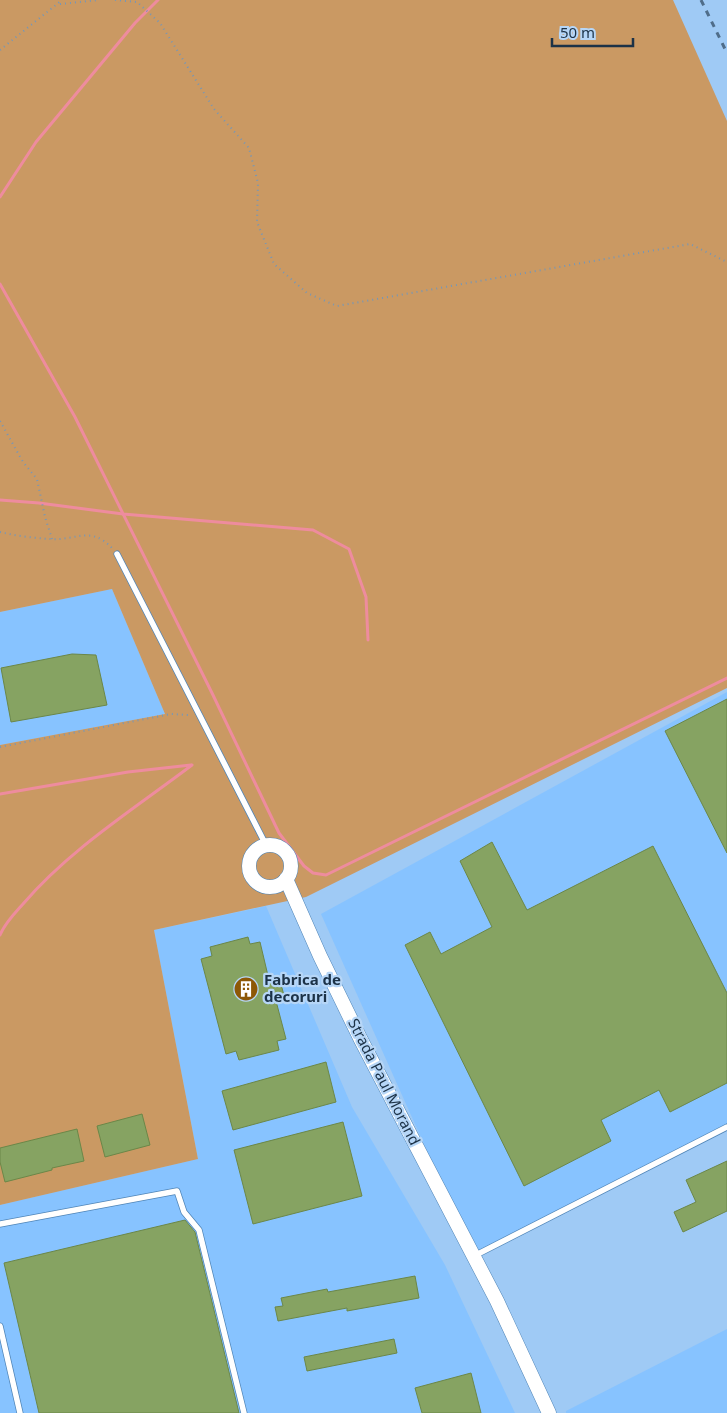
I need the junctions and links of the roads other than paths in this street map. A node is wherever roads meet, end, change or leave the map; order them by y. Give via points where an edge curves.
1 (117, 554) road end
2 (266, 845) junction
3 (286, 879) junction
4 (273, 886) junction
5 (297, 906) junction
6 (727, 1127) edge
7 (0, 1224) edge
8 (474, 1256) junction
9 (0, 1326) edge
10 (20, 1413) edge
11 (244, 1413) edge
12 (549, 1413) edge

1 - 2 lane
2 - 3 street via 278,846 288,855 291,867
2 - 4 street via 254,852 249,866 259,884
3 - 4 street
3 - 5 street, Strada Paul Morand
4 - 5 street, Strada Paul Morand
5 - 8 street, Strada Paul Morand via 360,1038
6 - 8 lane
7 - 11 lane via 177,1191 184,1212 199,1230
8 - 12 street, Strada Paul Morand
9 - 10 lane

